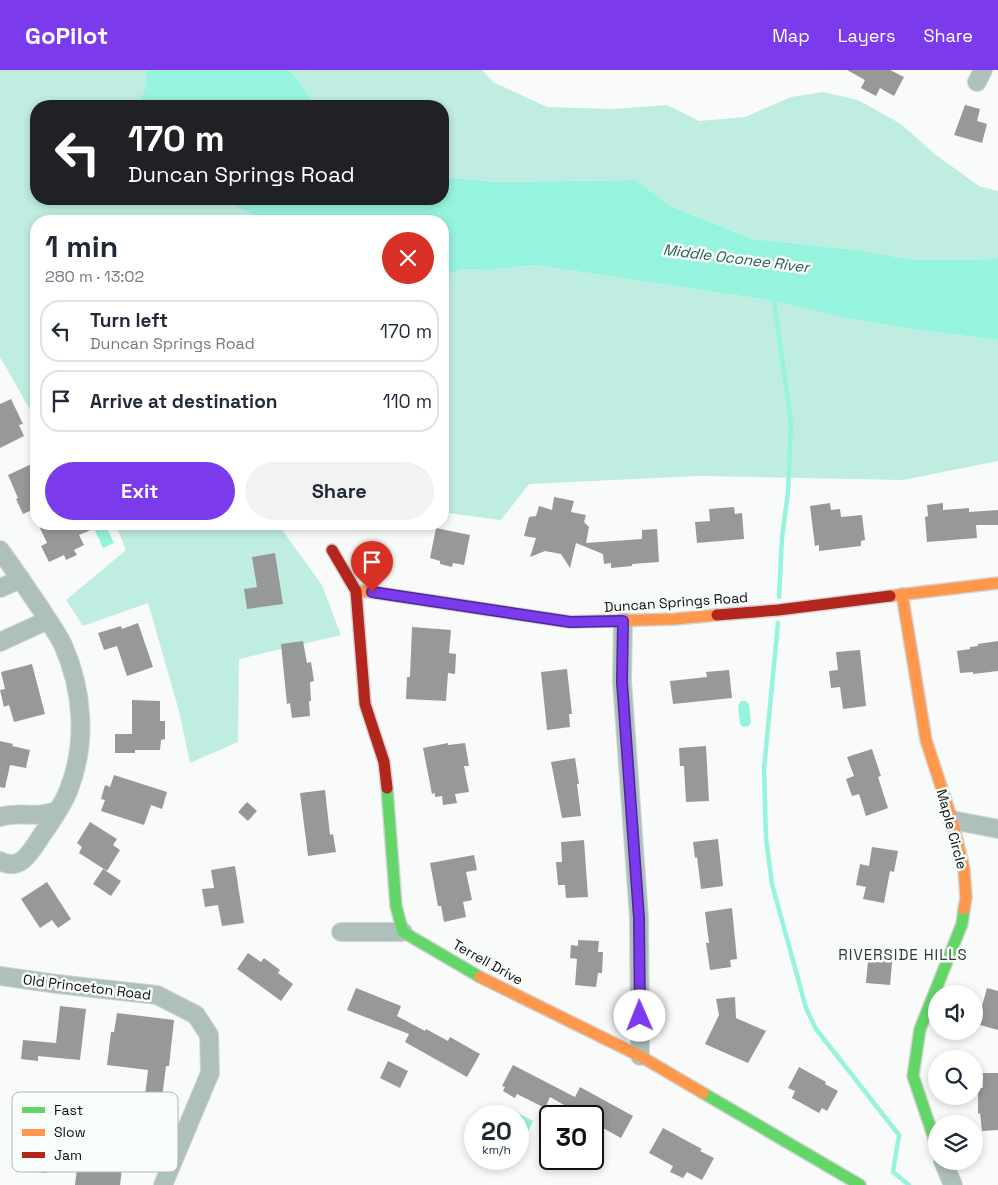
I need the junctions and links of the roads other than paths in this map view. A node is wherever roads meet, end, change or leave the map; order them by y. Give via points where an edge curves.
1 (0, 550) edge
2 (332, 550) dead end
3 (21, 579) junction
4 (998, 583) edge
5 (0, 588) edge
6 (356, 591) junction
7 (902, 594) junction
8 (48, 620) junction
9 (623, 621) junction
10 (0, 642) edge
11 (58, 810) junction
12 (0, 817) edge
13 (952, 820) junction
14 (998, 830) edge
15 (0, 861) edge
16 (342, 932) dead end
17 (403, 932) junction
18 (0, 976) edge
19 (640, 1056) junction
20 (928, 1122) edge
21 (178, 1149) edge
22 (947, 1170) edge
23 (168, 1172) edge
24 (163, 1185) edge
25 (860, 1185) edge
26 (953, 1185) edge

1 - 3 street
2 - 6 street
3 - 5 street
3 - 8 street
4 - 7 street, Duncan Springs Road
6 - 9 street, Duncan Springs Road via 570,622
6 - 17 street via 365,704 384,762 396,906
7 - 9 street, Duncan Springs Road via 778,610
7 - 13 street, Maple Circle via 926,740
8 - 10 street
8 - 11 street via 69,662 80,714 81,733 75,772
9 - 19 street via 622,682 639,918
11 - 12 street via 41,816
11 - 15 street via 28,856 16,864
13 - 14 street
13 - 20 street, Maple Circle via 964,869 966,898 962,924 920,1029 913,1076
16 - 17 street
17 - 19 street, Terrell Drive via 480,977
18 - 21 street, Old Princeton Road via 157,995 196,1015 209,1034 210,1073
19 - 25 street, Terrell Drive
22 - 26 street
23 - 24 street, Old Princeton Road

